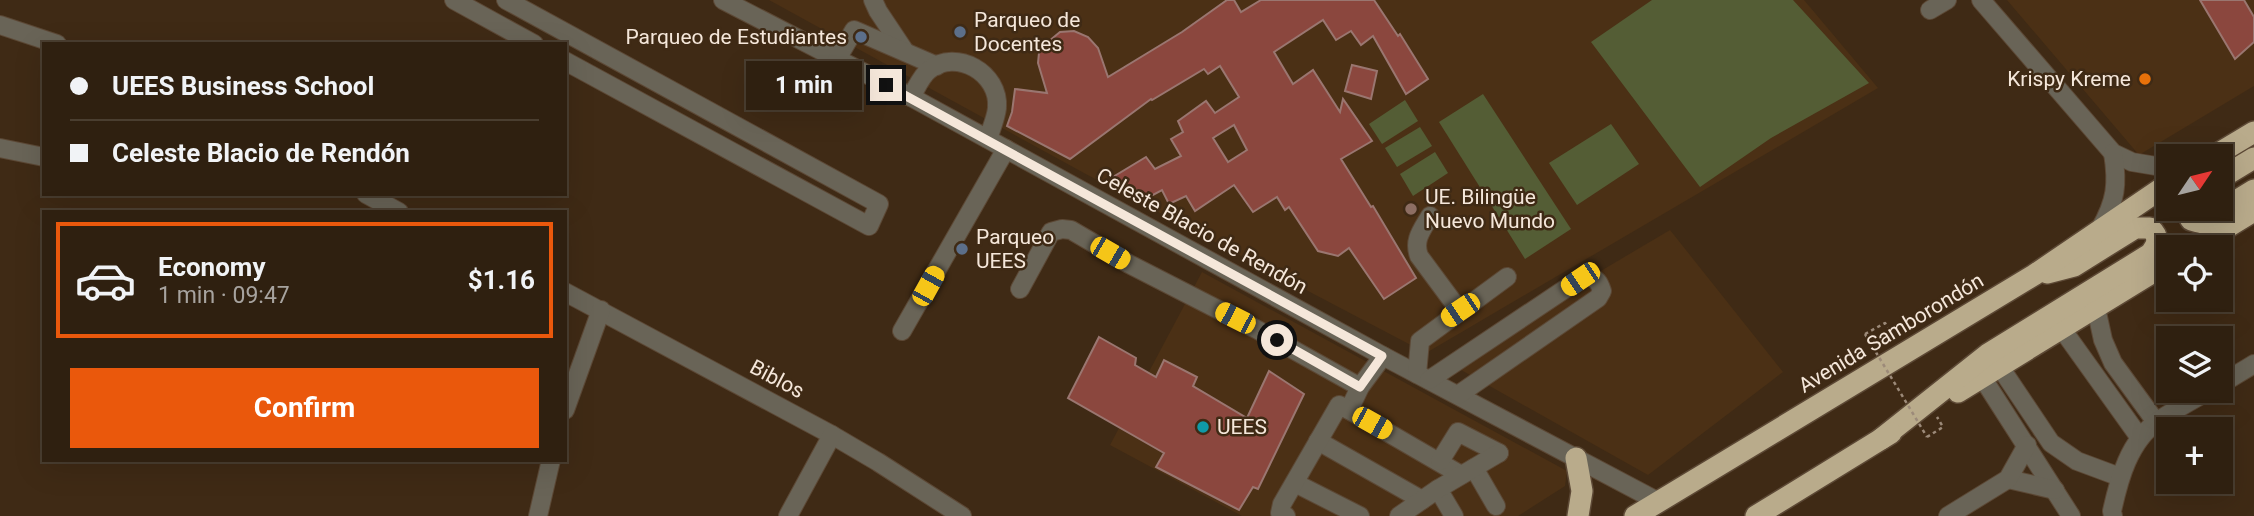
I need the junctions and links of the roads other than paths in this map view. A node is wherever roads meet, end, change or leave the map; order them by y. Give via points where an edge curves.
1 (506, 0) edge
2 (723, 0) edge
3 (873, 0) edge
4 (1947, 0) edge
5 (1982, 0) edge
6 (461, 2) edge
7 (1930, 10) dead end
8 (0, 25) edge
9 (854, 30) junction
10 (556, 37) edge
11 (51, 42) edge
12 (531, 42) edge
13 (904, 50) junction
14 (837, 59) junction
15 (567, 62) edge
16 (937, 66) junction
17 (632, 69) junction
18 (621, 91) junction
19 (911, 97) junction
20 (706, 109) junction
21 (694, 131) junction
22 (2254, 132) edge
23 (988, 139) junction
24 (2233, 145) edge
25 (774, 146) junction
26 (0, 148) edge
27 (1006, 149) junction
28 (2113, 153) junction
29 (42, 157) edge
30 (2254, 158) edge
31 (2156, 167) edge
32 (763, 168) junction
33 (2233, 171) edge
34 (2254, 190) edge
35 (2156, 192) edge
36 (369, 196) edge
37 (2233, 203) edge
38 (388, 209) edge
39 (2254, 211) edge
40 (1430, 216) dead end
41 (2100, 229) junction
42 (2215, 235) edge
43 (2156, 271) edge
44 (2034, 275) junction
45 (1507, 277) dead end
46 (1020, 289) dead end
47 (567, 293) edge
48 (2096, 308) junction
49 (601, 310) junction
50 (1460, 310) junction
51 (2062, 329) junction
52 (902, 331) dead end
53 (1382, 356) junction
54 (2110, 356) junction
55 (2254, 364) edge
56 (2092, 370) junction
57 (1991, 372) junction
58 (1423, 377) junction
59 (2233, 377) edge
60 (1360, 387) junction
61 (1458, 396) junction
62 (2188, 403) edge
63 (567, 404) edge
64 (1349, 410) junction
65 (2164, 417) edge
66 (2156, 422) joint
67 (832, 435) junction
68 (2140, 438) junction
69 (1881, 439) junction
70 (1318, 441) junction
71 (2027, 445) junction
72 (1576, 458) junction
73 (1440, 461) junction
74 (551, 462) edge
75 (1468, 471) junction
76 (2120, 477) junction
77 (2008, 479) junction
78 (1294, 483) junction
79 (1438, 489) junction
80 (2056, 491) junction
81 (1422, 500) junction
82 (1659, 502) junction
83 (1496, 506) dead end
84 (1403, 515) edge
85 (538, 516) edge
86 (788, 516) edge
87 (962, 516) edge
88 (1286, 516) edge
89 (1360, 516) edge
90 (1454, 516) edge
91 (1578, 516) edge
92 (1635, 516) edge
93 (1756, 516) edge
94 (1948, 516) edge
95 (2071, 516) edge
96 (2113, 516) edge

1 - 10 street
2 - 14 street, Celeste Blacio de Rendón
3 - 9 street
3 - 13 street
4 - 7 street
5 - 28 street
6 - 12 street
8 - 11 street
9 - 13 street
9 - 14 street
10 - 17 street
13 - 16 street
14 - 19 street, Celeste Blacio de Rendón
15 - 18 street
16 - 19 street via 927,71
16 - 23 street via 966,64 985,74 995,89 997,107
17 - 18 street
17 - 20 street
18 - 21 street
19 - 23 street, Celeste Blacio de Rendón
20 - 21 street
20 - 25 street
21 - 32 street
22 - 24 highway
23 - 27 street, Celeste Blacio de Rendón
25 - 32 street
25 - 32 street via 879,204 869,226
26 - 29 street
27 - 52 street
27 - 53 street, Celeste Blacio de Rendón
28 - 31 street
28 - 41 street via 2116,192
30 - 33 highway
34 - 37 highway
35 - 41 highway, Avenida Samborondón
36 - 38 street
39 - 42 highway
40 - 50 street via 1416,247
41 - 44 highway, Avenida Samborondón
43 - 48 highway
44 - 69 highway via 2074,266 2135,228 2156,233 2157,246 2150,254 1988,354
44 - 82 highway, Avenida Samborondón
45 - 50 street
46 - 60 street via 1051,232 1071,230
47 - 49 street, Biblos
48 - 51 highway
48 - 54 street
49 - 63 street
49 - 67 street, Biblos
50 - 58 street via 1420,341
51 - 56 street
51 - 57 highway
53 - 58 street, Celeste Blacio de Rendón
53 - 60 street
54 - 56 street
54 - 66 street
55 - 59 street
56 - 68 street
57 - 69 highway
57 - 71 street
57 - 76 street via 2051,443 2077,461
58 - 61 street, Celeste Blacio de Rendón
58 - 61 street via 1580,279 1588,276 1600,283 1598,298
60 - 64 street
61 - 72 street, Celeste Blacio de Rendón
62 - 65 street
64 - 70 street via 1339,405
64 - 73 street
66 - 68 street
67 - 86 street
67 - 87 street, Biblos
68 - 76 street
69 - 93 highway
70 - 78 street
70 - 81 street
71 - 77 street
71 - 80 street
72 - 82 street, Celeste Blacio de Rendón
72 - 91 highway via 1583,491
73 - 75 street
73 - 75 street via 1458,432 1499,453
74 - 85 street
75 - 79 street
75 - 83 street
76 - 96 street
77 - 80 street
77 - 94 street
78 - 88 street via 1282,504 1280,513
78 - 89 street
79 - 81 street
79 - 90 street
80 - 95 street
81 - 84 street
82 - 92 highway, Avenida Samborondón

